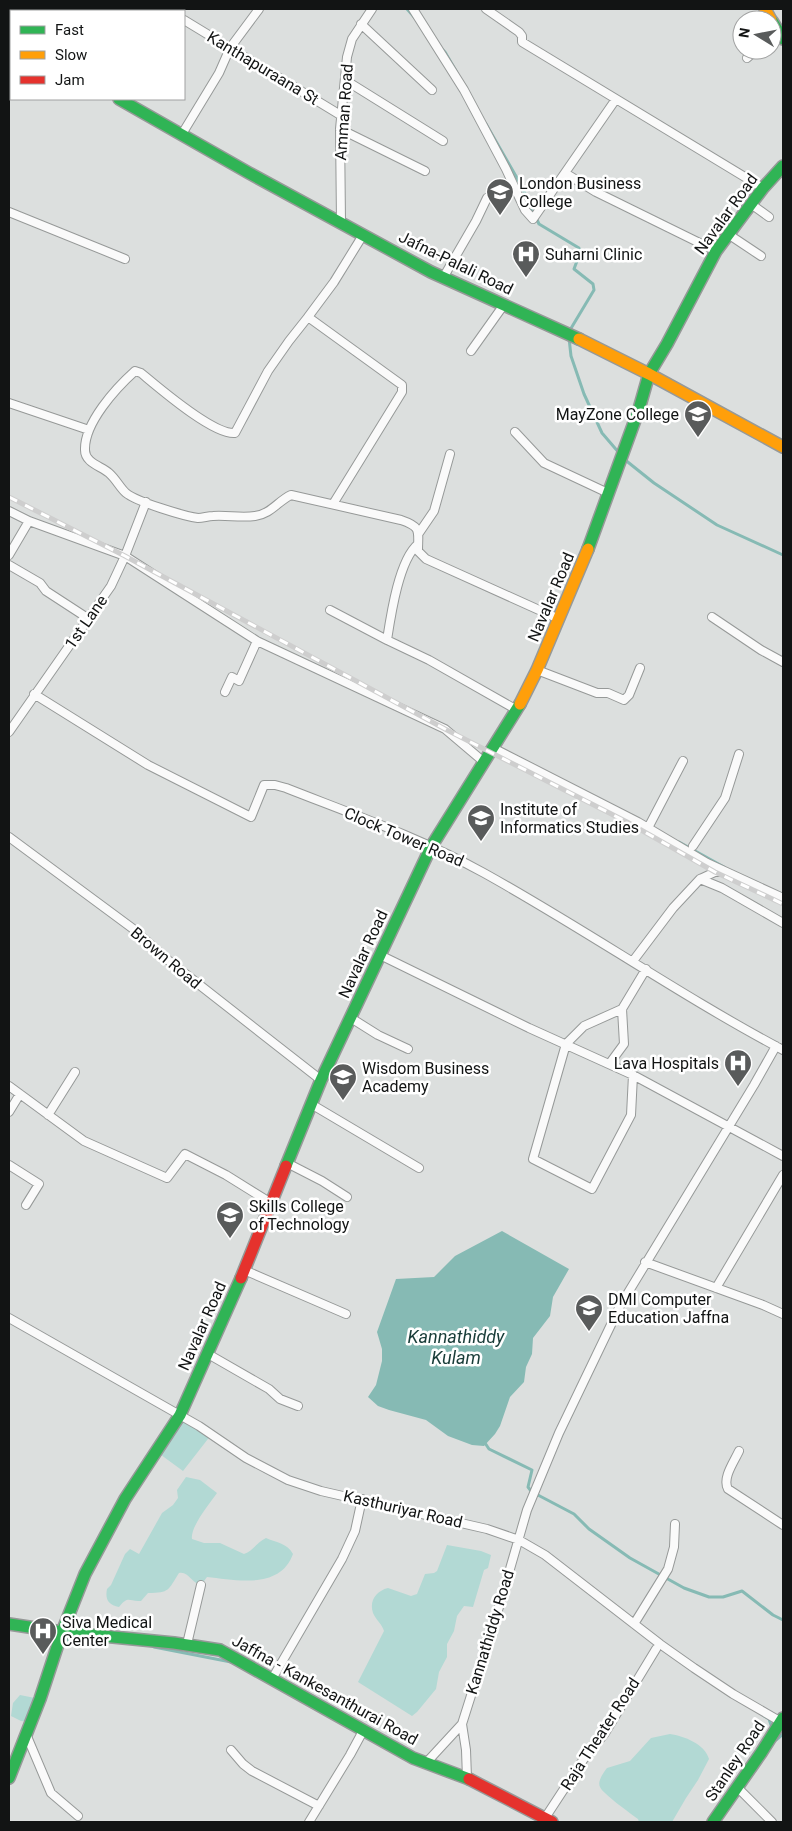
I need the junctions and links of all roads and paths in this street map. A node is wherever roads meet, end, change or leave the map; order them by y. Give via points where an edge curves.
1 (259, 9) edge
2 (372, 9) edge
3 (413, 9) edge
4 (486, 9) edge
5 (185, 21) edge
6 (361, 24) junction
7 (230, 48) junction
8 (345, 80) junction
9 (432, 90) dead end
10 (616, 99) junction
11 (121, 100) edge
12 (342, 116) junction
13 (340, 129) junction
14 (182, 134) junction
15 (443, 141) dead end
16 (783, 166) edge
17 (426, 171) dead end
18 (565, 173) junction
19 (763, 188) junction
20 (487, 198) dead end
21 (751, 204) junction
22 (9, 212) edge
23 (769, 217) dead end
24 (341, 222) junction
25 (728, 234) junction
26 (363, 235) junction
27 (716, 251) junction
28 (761, 256) dead end
29 (125, 259) dead end
30 (443, 278) junction
31 (503, 306) junction
32 (308, 317) junction
33 (471, 350) dead end
34 (649, 374) junction
35 (9, 403) edge
36 (89, 430) junction
37 (515, 432) dead end
38 (783, 447) edge
39 (450, 454) dead end
40 (608, 493) junction
41 (146, 502) junction
42 (333, 504) junction
43 (9, 511) edge
44 (29, 521) junction
45 (419, 533) junction
46 (418, 544) junction
47 (9, 555) edge
48 (125, 556) junction
49 (9, 565) edge
50 (330, 610) dead end
51 (712, 616) dead end
52 (89, 619) junction
53 (559, 619) junction
54 (387, 640) junction
55 (257, 641) junction
56 (783, 662) edge
57 (640, 668) dead end
58 (537, 670) junction
59 (225, 692) dead end
60 (34, 694) junction
61 (517, 710) junction
62 (9, 732) edge
63 (492, 748) junction
64 (739, 754) dead end
65 (683, 761) dead end
66 (484, 762) junction
67 (648, 828) junction
68 (9, 837) edge
69 (693, 846) dead end
70 (431, 847) junction
71 (727, 872) junction
72 (700, 879) junction
73 (783, 898) edge
74 (783, 923) edge
75 (380, 955) junction
76 (633, 961) junction
77 (646, 969) junction
78 (622, 1009) junction
79 (351, 1018) junction
80 (566, 1044) junction
81 (780, 1048) edge
82 (408, 1050) dead end
83 (610, 1063) junction
84 (75, 1072) dead end
85 (633, 1074) junction
86 (321, 1080) junction
87 (9, 1086) edge
88 (20, 1094) junction
89 (311, 1104) junction
90 (9, 1112) edge
91 (48, 1115) junction
92 (728, 1127) junction
93 (783, 1156) edge
94 (287, 1163) junction
95 (9, 1165) edge
96 (419, 1168) dead end
97 (783, 1175) edge
98 (347, 1197) dead end
99 (266, 1200) junction
100 (26, 1205) dead end
101 (646, 1262) junction
102 (244, 1270) junction
103 (716, 1288) junction
104 (346, 1314) dead end
105 (783, 1314) edge
106 (9, 1318) edge
107 (208, 1354) junction
108 (298, 1406) dead end
109 (180, 1415) junction
110 (739, 1451) dead end
111 (362, 1499) junction
112 (675, 1524) dead end
113 (783, 1525) edge
114 (519, 1540) junction
115 (201, 1585) dead end
116 (9, 1624) edge
117 (634, 1624) junction
118 (62, 1632) junction
119 (187, 1644) junction
120 (656, 1649) dead end
121 (272, 1679) junction
122 (783, 1721) edge
123 (462, 1724) junction
124 (361, 1733) junction
125 (26, 1734) junction
126 (231, 1750) dead end
127 (426, 1763) junction
128 (9, 1778) edge
129 (467, 1778) junction
130 (737, 1787) junction
131 (318, 1806) junction
132 (78, 1816) dead end
133 (549, 1820) edge
134 (309, 1822) edge
135 (713, 1822) edge
136 (772, 1822) edge

1 - 7 street
2 - 6 street, Amman Road
3 - 18 street via 464,90 525,210 533,219
4 - 10 street via 519,32 522,42
5 - 7 street, Kanthapuraana St
6 - 8 street, Amman Road via 352,39
6 - 9 street
7 - 12 street, Kanthapuraana St
7 - 14 street via 219,73
8 - 12 street, Amman Road
8 - 15 street
10 - 18 street
10 - 19 street
11 - 14 street, Jafna-Palali Road
12 - 13 street, Amman Road
13 - 17 street
13 - 24 street, Amman Road
14 - 24 street, Jafna-Palali Road
16 - 19 street, Navalar Road
18 - 27 street via 596,192
19 - 21 street, Navalar Road
20 - 30 street
21 - 23 street
21 - 25 street, Navalar Road
22 - 29 street
24 - 26 street, Jafna-Palali Road
25 - 27 street, Navalar Road
25 - 28 street
26 - 30 street, Jafna-Palali Road
26 - 32 street
27 - 34 street, Navalar Road
30 - 31 street, Jafna-Palali Road
31 - 33 street
31 - 34 street, Jafna-Palali Road
32 - 36 street via 268,371 235,433 226,432 201,418 138,371 122,383
32 - 42 street via 402,385 398,400
34 - 38 street, Jafna-Palali Road
34 - 40 street, Navalar Road
35 - 36 street
36 - 41 street via 85,451 88,459 119,482 127,494
37 - 40 street via 544,463
39 - 45 street via 434,511
40 - 53 street, Navalar Road
41 - 42 street via 200,518 257,516 291,496
41 - 48 street, 1st Lane
42 - 45 street via 401,520 412,524
43 - 44 street
44 - 47 street
44 - 48 street
45 - 46 street
46 - 53 street via 418,551 426,559
46 - 54 street via 412,548 402,572
48 - 52 street, 1st Lane via 111,586
48 - 55 street
49 - 52 street
50 - 54 street
51 - 56 street
52 - 60 street, 1st Lane
53 - 58 street, Navalar Road
54 - 61 street
55 - 59 street via 239,681 232,676
55 - 66 street via 445,729
57 - 58 street via 624,700
58 - 61 street, Navalar Road
60 - 62 street, 1st Lane
60 - 70 street, Clock Tower Road via 148,765 251,817 264,785 275,785
61 - 63 street, Navalar Road
63 - 66 street, Navalar Road
63 - 67 street
64 - 69 street via 725,798
65 - 67 street
66 - 70 street, Navalar Road
67 - 71 street
68 - 86 street, Brown Road via 132,928 169,961
70 - 75 street, Navalar Road
70 - 76 street, Clock Tower Road via 484,873
71 - 72 street via 715,872
71 - 73 street
72 - 74 street
72 - 76 street via 673,908
75 - 79 street, Navalar Road
75 - 80 street
76 - 77 street, Clock Tower Road
77 - 78 street
77 - 81 street, Clock Tower Road
78 - 80 street via 584,1026
78 - 83 street via 624,1044
79 - 82 street
79 - 86 street, Navalar Road
80 - 83 street
80 - 85 street via 533,1160 592,1189 631,1115
81 - 92 street, Kannathiddy Road
83 - 85 street
84 - 91 street
85 - 92 street
86 - 89 street, Navalar Road
87 - 88 street
88 - 90 street
88 - 91 street
89 - 94 street, Navalar Road
89 - 96 street
91 - 99 street via 84,1142 167,1178 185,1154
92 - 93 street
92 - 101 street, Kannathiddy Road
94 - 98 street
94 - 99 street, Navalar Road
95 - 100 street via 40,1184
97 - 103 street
99 - 102 street, Navalar Road
101 - 103 street
101 - 114 street, Kannathiddy Road via 597,1350 551,1449
102 - 104 street
102 - 107 street, Navalar Road
103 - 105 street
106 - 109 street, Kasthuriyar Road
107 - 108 street
107 - 109 street, Navalar Road
109 - 111 street, Kasthuriyar Road via 246,1458 288,1480 320,1491
109 - 118 street, Navalar Road via 125,1499 85,1574
110 - 113 street via 725,1484
111 - 114 street, Kasthuriyar Road via 487,1529
111 - 121 street via 355,1531 342,1559
112 - 117 street via 674,1547 668,1569
114 - 117 street, Kasthuriyar Road via 545,1555
114 - 123 street, Kannathiddy Road
115 - 119 street
116 - 118 street, Jaffna - Kankesanthurai Road
117 - 122 street, Kasthuriyar Road via 733,1694
118 - 119 street, Jaffna - Kankesanthurai Road
118 - 125 street, Navalar Road
119 - 121 street, Jaffna - Kankesanthurai Road via 220,1650
120 - 133 street, Raja Theater Road
121 - 124 street, Jaffna - Kankesanthurai Road
122 - 130 street, Stanley Road
123 - 127 street
123 - 129 street
124 - 127 street, Jaffna - Kankesanthurai Road
124 - 131 street
125 - 128 street, Navalar Road
125 - 132 street via 51,1793
126 - 131 street via 252,1770
127 - 129 street, Jaffna - Kankesanthurai Road
129 - 133 street, Jaffna - Kankesanthurai Road
130 - 135 street, Stanley Road
130 - 136 street
131 - 134 street

